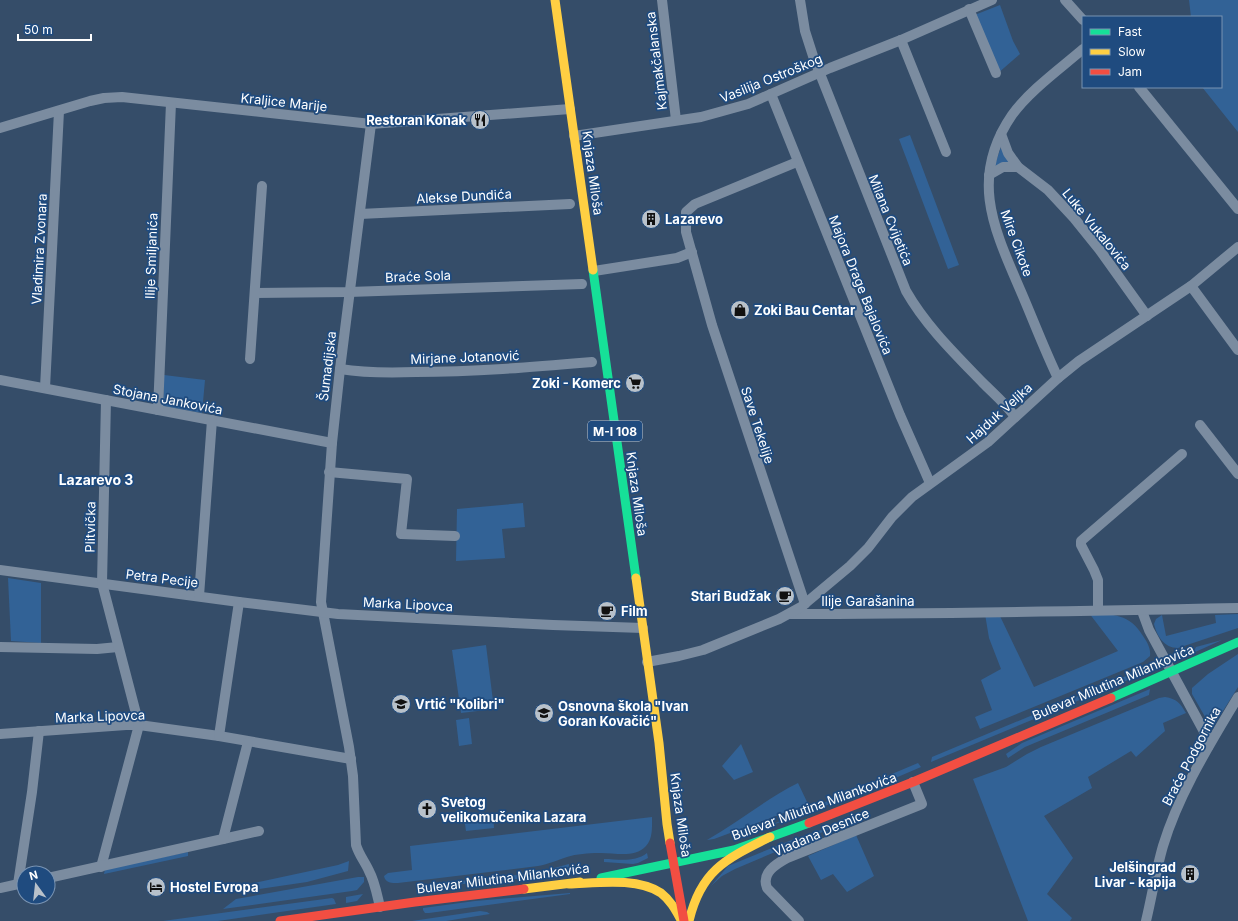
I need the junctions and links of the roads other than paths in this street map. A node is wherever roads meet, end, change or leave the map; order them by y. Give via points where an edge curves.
1 (555, 0) edge
2 (662, 0) edge
3 (800, 0) edge
4 (992, 0) edge
5 (1065, 0) edge
6 (969, 9) junction
7 (1082, 19) edge
8 (901, 40) junction
9 (1082, 50) edge
10 (819, 72) junction
11 (996, 73) dead end
12 (1140, 88) edge
13 (771, 94) junction
14 (170, 102) junction
15 (570, 109) junction
16 (59, 111) junction
17 (676, 120) junction
18 (371, 124) junction
19 (0, 128) edge
20 (1001, 134) junction
21 (574, 136) junction
22 (946, 152) dead end
23 (797, 162) junction
24 (1018, 167) junction
25 (989, 175) junction
26 (262, 186) dead end
27 (570, 204) dead end
28 (1238, 209) edge
29 (360, 214) junction
30 (1238, 246) edge
31 (692, 252) junction
32 (594, 271) junction
33 (582, 284) dead end
34 (1191, 286) junction
35 (349, 292) junction
36 (255, 293) junction
37 (1147, 316) junction
38 (1238, 350) edge
39 (250, 359) dead end
40 (592, 362) dead end
41 (340, 369) junction
42 (1058, 378) junction
43 (0, 380) edge
44 (45, 388) junction
45 (106, 400) junction
46 (158, 410) junction
47 (1016, 417) junction
48 (212, 420) junction
49 (1200, 425) dead end
50 (332, 443) junction
51 (1182, 454) dead end
52 (329, 472) junction
53 (1238, 474) edge
54 (930, 483) junction
55 (455, 536) dead end
56 (0, 570) edge
57 (102, 583) junction
58 (199, 596) junction
59 (239, 602) junction
60 (805, 604) junction
61 (1238, 608) edge
62 (1098, 610) junction
63 (1142, 611) junction
64 (322, 612) junction
65 (790, 614) junction
66 (643, 628) junction
67 (1238, 642) edge
68 (0, 647) edge
69 (118, 647) junction
70 (647, 662) junction
71 (1171, 672) junction
72 (1238, 697) edge
73 (139, 725) junction
74 (39, 731) junction
75 (0, 734) edge
76 (219, 736) junction
77 (248, 742) junction
78 (1208, 747) junction
79 (351, 759) junction
80 (913, 782) junction
81 (259, 831) dead end
82 (770, 837) junction
83 (223, 839) junction
84 (675, 863) junction
85 (23, 865) edge
86 (100, 866) junction
87 (56, 876) edge
88 (569, 884) junction
89 (16, 885) edge
90 (0, 888) edge
91 (380, 907) junction
92 (280, 921) edge
93 (683, 921) edge
94 (689, 921) edge
95 (799, 921) edge
96 (1146, 921) edge

1 - 15 main road, Knjaza Miloša / M-I 108
2 - 17 street, Kajmakčalanska
3 - 10 street, Milana Cvijetića via 809,44
4 - 6 street, Vasilija Ostroškog
5 - 7 street
6 - 8 street, Vasilija Ostroškog
6 - 11 street
8 - 10 street, Vasilija Ostroškog
8 - 22 street
9 - 20 street, Mire Cikote via 1026,99
10 - 13 street, Vasilija Ostroškog
10 - 47 street, Milana Cvijetića via 914,305 959,358
12 - 28 street
13 - 17 street, Vasilija Ostroškog via 725,111
13 - 23 street, Majora Drage Bajalovića
14 - 16 street, Kraljice Marije via 122,97 90,101
14 - 18 street, Kraljice Marije
14 - 46 street, Ilije Smiljanića
15 - 18 street, Kraljice Marije
15 - 21 main road, Knjaza Miloša / M-I 108
16 - 19 street, Kraljice Marije
16 - 44 street, Vladimira Zvonara
17 - 21 street, Vasilija Ostroškog
18 - 29 street, Šumadijska
20 - 24 street, Luke Vukalovića via 1008,153
20 - 25 street, Mire Cikote via 992,157
21 - 32 main road, Knjaza Miloša / M-I 108
23 - 31 street, Save Tekelije via 690,208 685,217
23 - 54 street, Majora Drage Bajalovića
24 - 25 street via 1003,167
24 - 37 street, Luke Vukalovića via 1048,190 1074,218 1100,249
25 - 42 street, Mire Cikote via 989,200 1000,245
26 - 36 street
27 - 29 street, Alekse Dundića
29 - 35 street, Šumadijska
30 - 34 street, Hajduk Veljka
31 - 32 street via 677,258
31 - 60 street, Save Tekelije via 717,339
32 - 66 main road, Knjaza Miloša / M-I 108
33 - 35 street, Braće Sola
34 - 37 street, Hajduk Veljka
34 - 38 street
35 - 36 street, Braće Sola
35 - 41 street, Šumadijska
36 - 39 street
37 - 42 street, Hajduk Veljka
40 - 41 street, Mirjane Jotanović via 432,372 372,373
41 - 50 street, Šumadijska
42 - 47 street, Hajduk Veljka
43 - 44 street, Stojana Jankovića
44 - 45 street, Stojana Jankovića
45 - 46 street, Stojana Jankovića
45 - 57 street, Plitvička
46 - 48 street, Stojana Jankovića
47 - 54 street, Hajduk Veljka via 978,450
48 - 50 street, Stojana Jankovića
48 - 58 street
49 - 53 street
50 - 52 street, Šumadijska
51 - 62 street via 1081,541 1098,580
52 - 55 street via 407,479 401,534
52 - 64 street, Šumadijska
54 - 60 street, Hajduk Veljka via 901,507 850,566
56 - 57 street, Petra Pecije
57 - 58 street, Petra Pecije
57 - 69 street, Plitvička
58 - 59 street, Petra Pecije
59 - 64 street, Petra Pecije
59 - 76 street
60 - 65 street, Hajduk Veljka
61 - 63 street, Ilije Garašanina
62 - 63 street, Ilije Garašanina
62 - 65 street, Ilije Garašanina
63 - 71 street
64 - 66 street, Marka Lipovca
64 - 79 street
65 - 70 street, Ilije Garašanina via 702,650
66 - 70 main road, Knjaza Miloša / M-I 108
67 - 71 main road, Bulevar Milutina Milankovića
68 - 69 street
69 - 73 street, Plitvička
70 - 84 main road, Knjaza Miloša / M-I 108 via 667,824
71 - 78 street via 1207,737
71 - 80 main road, Bulevar Milutina Milankovića
72 - 78 street, Braće Podgornika
73 - 74 street, Marka Lipovca
73 - 76 street, Marka Lipovca
73 - 86 street
74 - 75 street, Marka Lipovca
74 - 85 street, Marka Lipovca
76 - 77 street, Marka Lipovca
77 - 79 street, Marka Lipovca
77 - 83 street
78 - 96 street, Braće Podgornika via 1179,804 1163,847
79 - 91 street via 356,845 376,888
80 - 82 main road, Bulevar Milutina Milankovića
80 - 95 street, Vladana Desnice via 922,804 787,858 769,870 767,888
81 - 83 street
82 - 84 main road, Bulevar Milutina Milankovića via 734,850
82 - 94 main road via 738,853 717,868 695,899
83 - 86 street
84 - 88 main road, Bulevar Milutina Milankovića
84 - 93 main road, Knjaza Miloša / M-I 108
86 - 87 street
88 - 91 main road, Bulevar Milutina Milankovića
88 - 93 main road via 616,882 648,886 670,900
89 - 90 street
91 - 92 main road, Bulevar Milutina Milankovića

